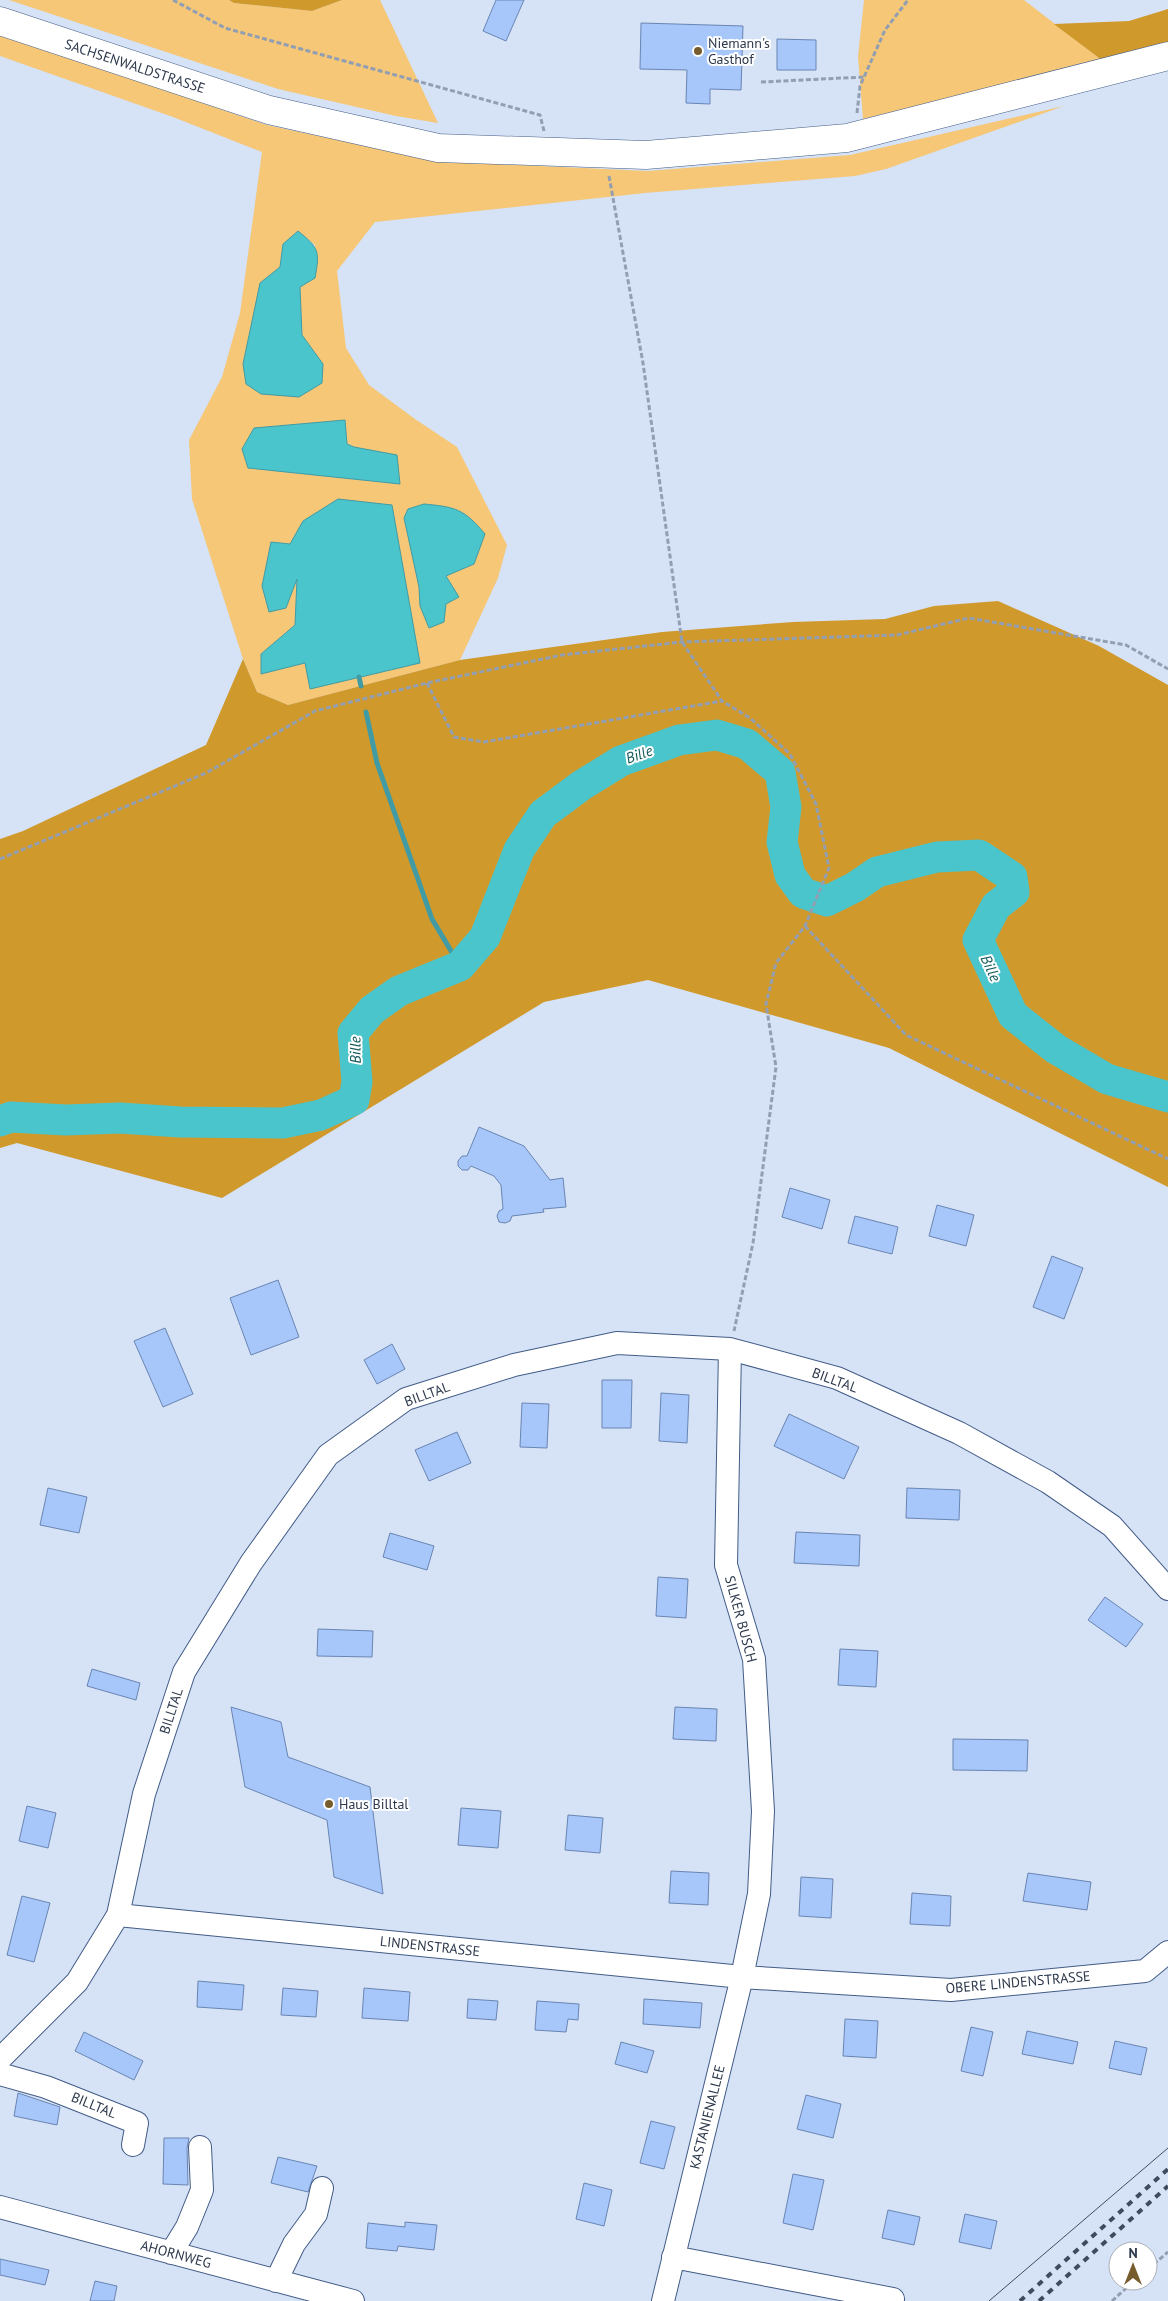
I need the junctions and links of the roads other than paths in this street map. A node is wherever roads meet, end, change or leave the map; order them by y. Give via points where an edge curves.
1 (0, 21) edge
2 (1168, 56) edge
3 (730, 1349) junction
4 (1168, 1589) edge
5 (118, 1915) junction
6 (1168, 1952) edge
7 (742, 1977) junction
8 (0, 2059) edge
9 (0, 2074) edge
10 (133, 2145) dead end
11 (200, 2147) dead end
12 (322, 2188) dead end
13 (0, 2207) edge
14 (171, 2253) junction
15 (673, 2257) junction
16 (276, 2281) junction
17 (893, 2299) dead end
18 (353, 2301) edge
19 (662, 2301) edge

1 - 2 main road, SACHSENWALDSTRASSE via 269,110 438,148 646,155 847,138
3 - 4 street, BILLTAL via 837,1378 959,1432 1048,1482 1112,1526
3 - 5 street, BILLTAL via 617,1342 514,1365 406,1399 328,1455 251,1563 184,1672 144,1794
3 - 7 street, SILKER BUSCH via 726,1565 754,1659 763,1811 759,1894
5 - 7 street, LINDENSTRASSE
5 - 8 street, BILLTAL via 78,1982
6 - 7 street, OBERE LINDENSTRASSE via 1146,1971 951,1990
7 - 15 street, KASTANIENALLEE
9 - 10 street, BILLTAL via 46,2087 137,2123
11 - 14 street via 202,2190 187,2227
12 - 16 street via 316,2214 294,2244
13 - 14 street, AHORNWEG
14 - 16 street, AHORNWEG
15 - 17 street
15 - 19 street, KASTANIENALLEE
16 - 18 street, AHORNWEG

